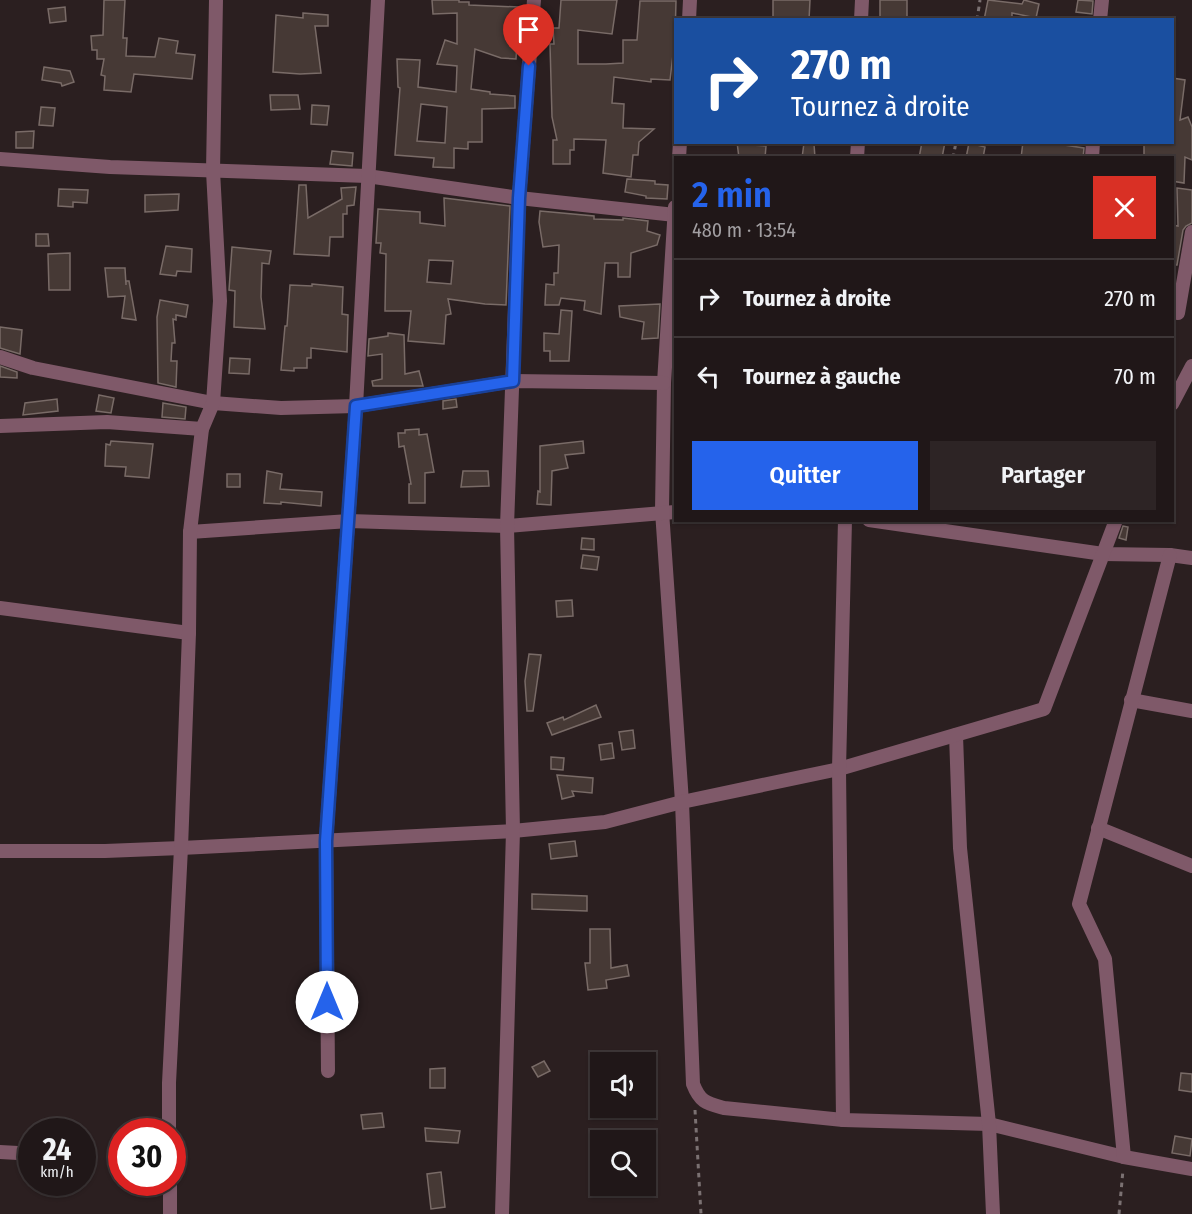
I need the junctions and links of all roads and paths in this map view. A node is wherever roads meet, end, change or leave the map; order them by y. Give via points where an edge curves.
1 (216, 0) edge
2 (378, 0) edge
3 (534, 0) edge
4 (690, 0) edge
5 (862, 0) edge
6 (980, 0) edge
7 (1102, 0) edge
8 (689, 18) edge
9 (861, 18) edge
10 (977, 18) edge
11 (1101, 18) edge
12 (0, 159) edge
13 (213, 171) junction
14 (367, 176) junction
15 (519, 198) junction
16 (674, 215) edge
17 (674, 230) edge
18 (1192, 232) edge
19 (1175, 312) edge
20 (1192, 318) edge
21 (0, 357) edge
22 (1192, 366) edge
23 (513, 381) junction
24 (664, 383) junction
25 (1174, 400) edge
26 (213, 404) junction
27 (356, 406) junction
28 (0, 426) edge
29 (202, 429) junction
30 (668, 512) edge
31 (349, 521) junction
32 (844, 522) edge
33 (883, 522) edge
34 (1115, 522) edge
35 (507, 525) junction
36 (190, 532) junction
37 (1103, 554) junction
38 (1170, 555) junction
39 (1192, 558) edge
40 (0, 608) edge
41 (189, 633) junction
42 (1131, 700) junction
43 (1192, 711) edge
44 (956, 735) junction
45 (839, 769) junction
46 (682, 802) junction
47 (1098, 828) junction
48 (513, 831) junction
49 (326, 841) junction
50 (181, 848) junction
51 (0, 851) edge
52 (1192, 866) edge
53 (328, 1071) dead end
54 (695, 1107) dead end
55 (169, 1118) edge
56 (843, 1120) junction
57 (989, 1124) junction
58 (0, 1152) edge
59 (18, 1153) dead end
60 (1124, 1157) junction
61 (1192, 1169) edge
62 (170, 1196) edge
63 (170, 1214) edge
64 (502, 1214) edge
65 (701, 1214) edge
66 (993, 1214) edge
67 (1119, 1214) edge

1 - 13 street
2 - 14 street
3 - 15 street
4 - 8 street
5 - 9 street
6 - 10 path
7 - 11 street
12 - 13 street
13 - 14 street
13 - 26 street via 220,301
14 - 15 street
14 - 27 street
15 - 16 street
15 - 23 street
17 - 24 street
18 - 19 street
19 - 20 street
21 - 26 street via 33,368
22 - 25 street
23 - 24 street
23 - 27 street
23 - 35 street
24 - 30 street
26 - 27 street via 281,408
26 - 29 street
27 - 31 street
28 - 29 street via 107,422
29 - 36 street
30 - 35 street
30 - 46 street
31 - 35 street
31 - 36 street
31 - 49 street
32 - 45 street
33 - 37 street
34 - 37 street
35 - 48 street
36 - 41 street
37 - 38 street
37 - 44 street via 1044,709
38 - 39 street
38 - 42 street
40 - 41 street
41 - 50 street
42 - 43 street
42 - 47 street
44 - 45 street
44 - 57 street via 960,848
45 - 46 street
45 - 56 street
46 - 48 street via 604,822
46 - 56 street via 693,1084 699,1097 724,1108
47 - 52 street
47 - 60 street via 1079,903 1105,959
48 - 49 street
48 - 64 street
49 - 50 street
49 - 53 street
50 - 51 street
50 - 55 street
54 - 65 path
56 - 57 street
57 - 60 street
57 - 66 street
58 - 59 street
60 - 61 street
60 - 67 path
62 - 63 street

